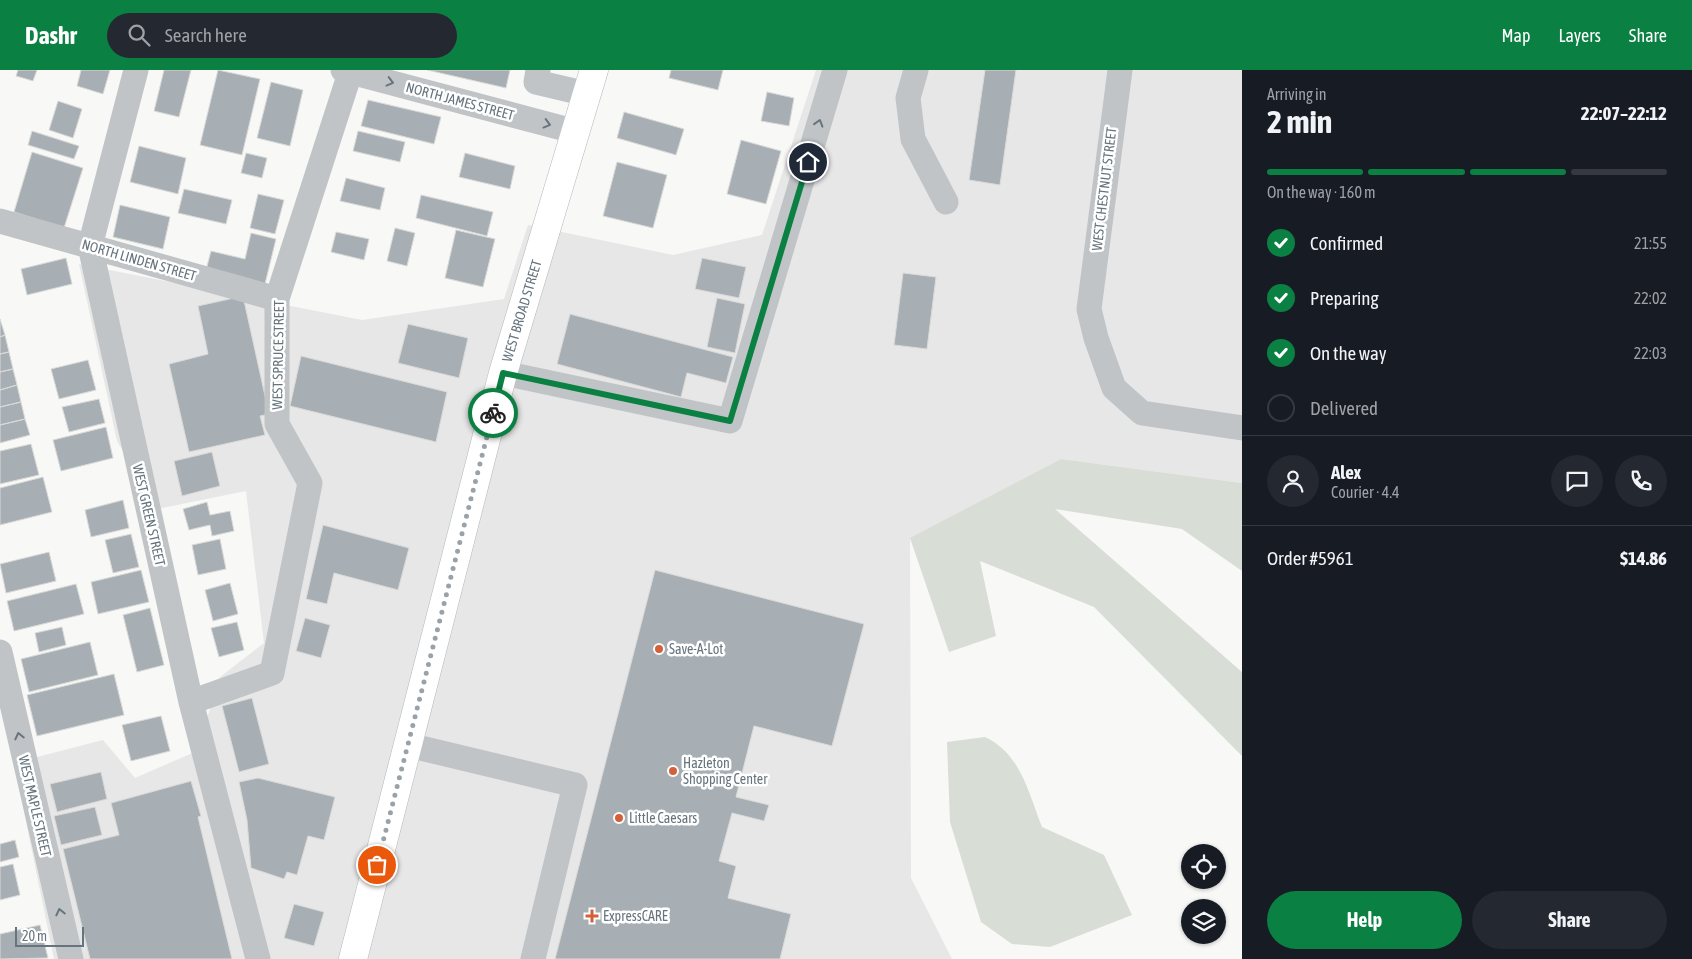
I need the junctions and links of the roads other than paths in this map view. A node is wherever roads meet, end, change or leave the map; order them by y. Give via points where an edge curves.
1 (136, 70) edge
2 (538, 70) edge
3 (835, 70) edge
4 (916, 70) edge
5 (1120, 70) edge
6 (348, 71) edge
7 (590, 82) edge
8 (576, 132) junction
9 (946, 202) dead end
10 (0, 221) edge
11 (90, 246) junction
12 (277, 299) junction
13 (503, 373) junction
14 (1242, 428) edge
15 (0, 652) edge
16 (191, 702) junction
17 (408, 745) junction
18 (71, 959) edge
19 (258, 959) edge
20 (353, 959) edge
21 (533, 959) edge

1 - 11 street, WEST GREEN STREET
2 - 7 street via 536,82
13 -> 3 street via 730,421
4 - 9 street via 908,98 913,139
5 - 14 street, WEST CHESTNUT STREET via 1089,309 1096,338 1114,388 1142,413
6 -> 8 street, NORTH JAMES STREET
6 - 12 street, WEST SPRUCE STREET
7 - 8 highway, WEST BROAD STREET
8 - 13 highway, WEST BROAD STREET
10 - 11 street, NORTH LINDEN STREET
11 - 12 street, NORTH LINDEN STREET
11 - 16 street, WEST GREEN STREET
12 - 16 street, WEST SPRUCE STREET via 277,424 310,482 272,673
13 - 17 highway, WEST BROAD STREET
18 -> 15 street, WEST MAPLE STREET
16 - 19 street, WEST GREEN STREET
17 - 20 highway, WEST BROAD STREET
17 - 21 street via 575,786

